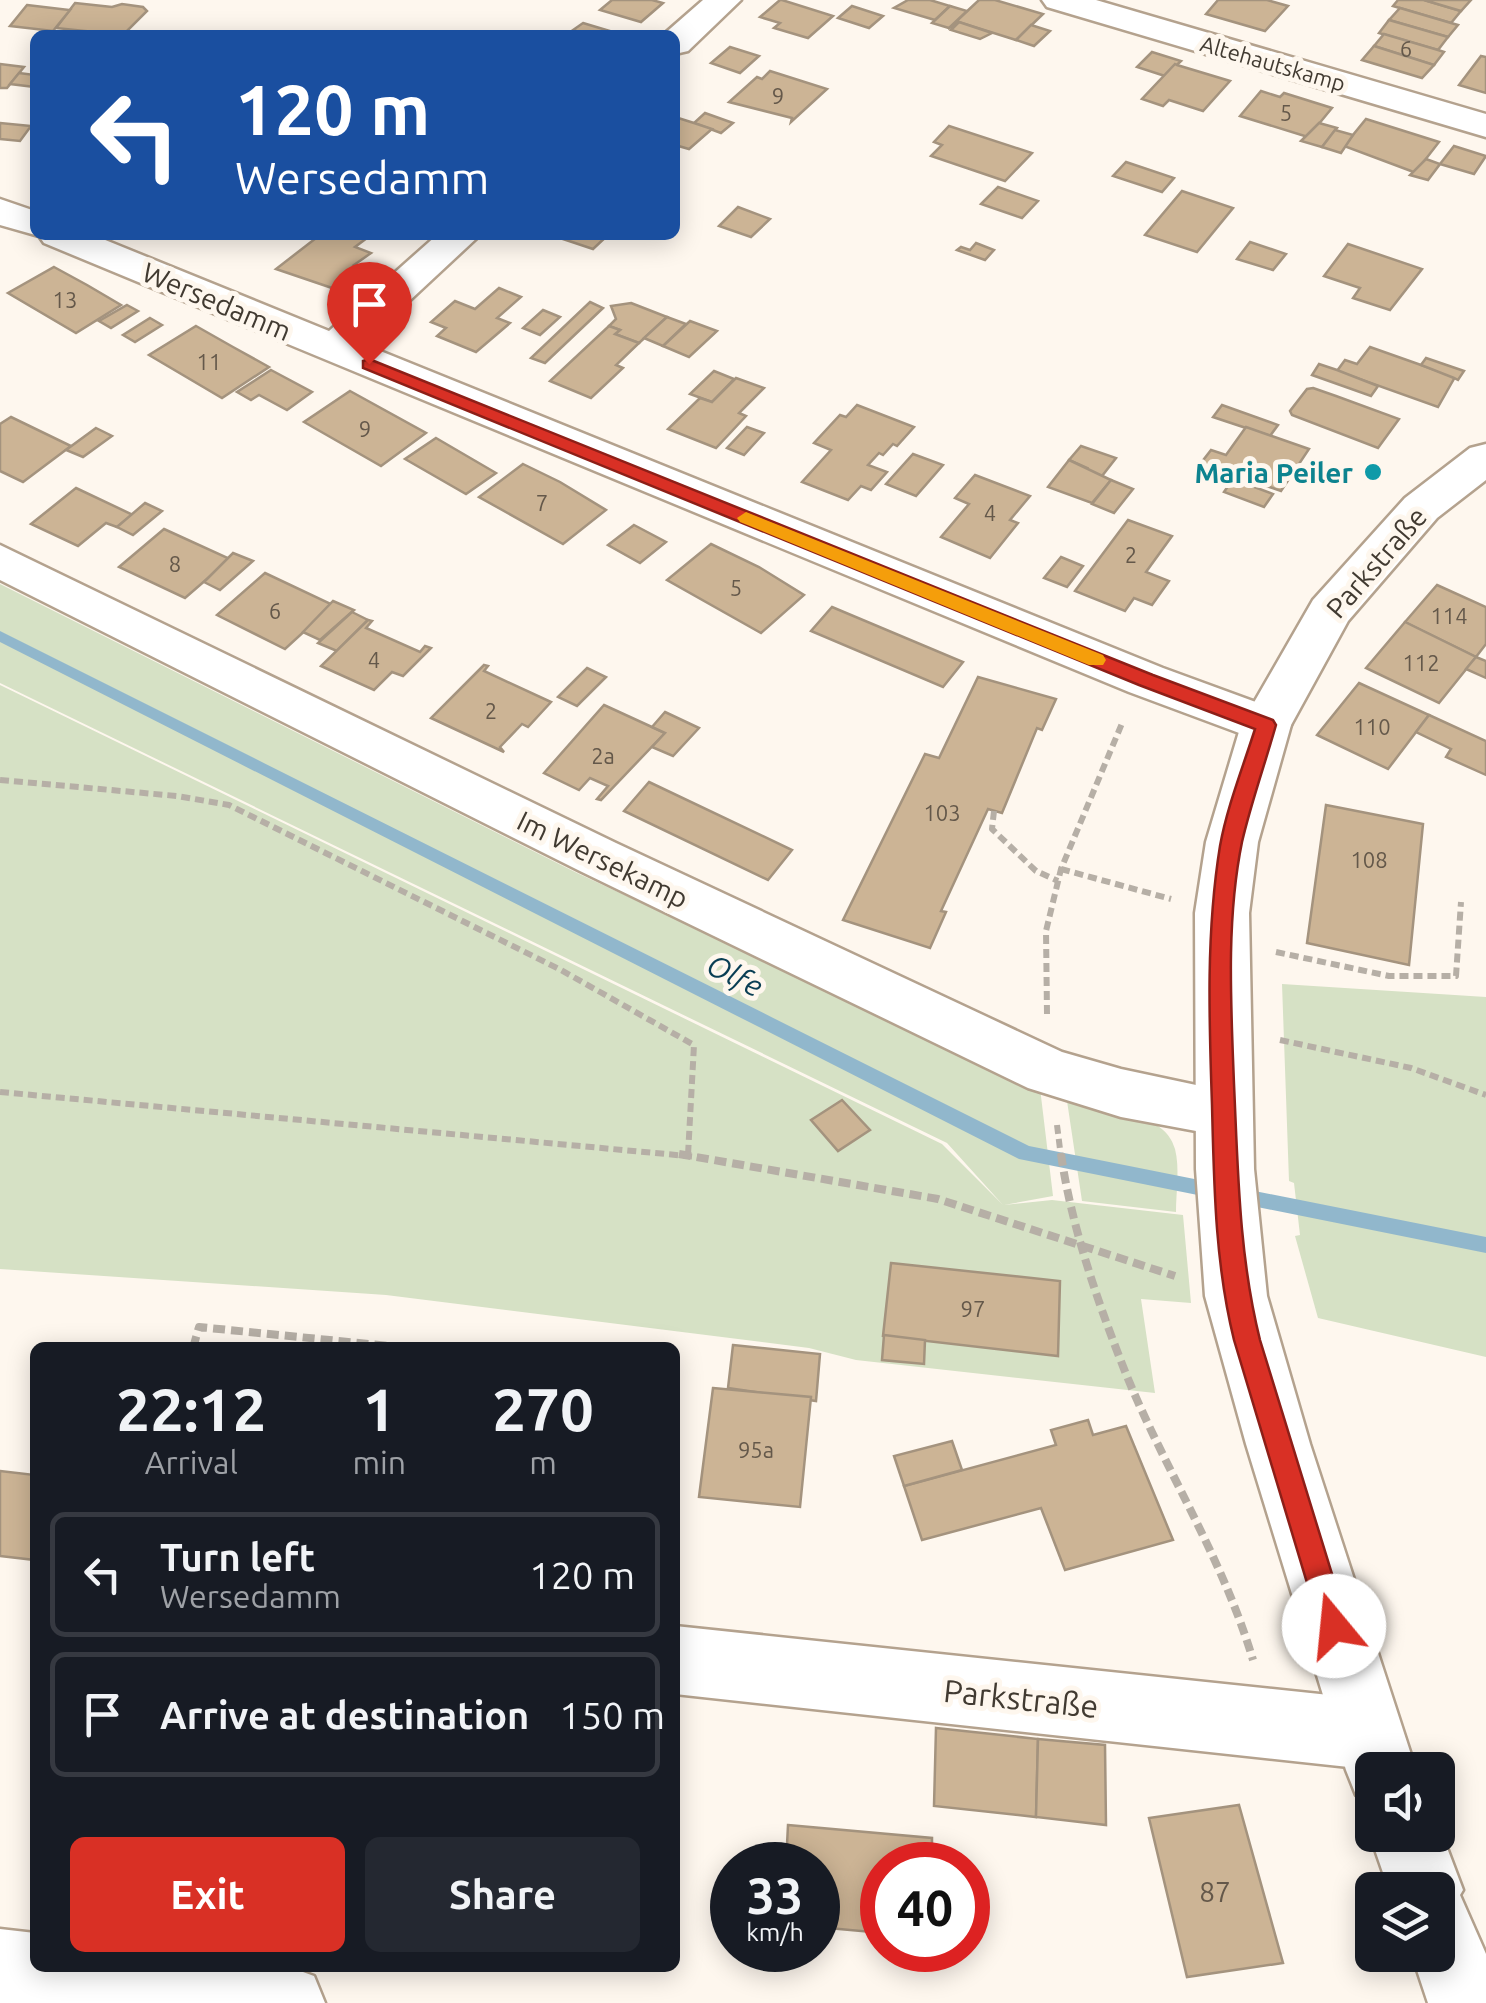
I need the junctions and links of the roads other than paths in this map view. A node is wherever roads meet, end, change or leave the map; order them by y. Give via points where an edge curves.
1 (724, 0) edge
2 (1059, 0) edge
3 (680, 39) edge
4 (1486, 126) edge
5 (56, 240) edge
6 (454, 240) edge
7 (332, 350) junction
8 (1486, 458) edge
9 (0, 561) edge
10 (1266, 725) junction
11 (1224, 1112) junction
12 (680, 1661) edge
13 (1374, 1752) edge
14 (0, 1966) edge
15 (30, 1970) edge
16 (47, 1972) edge
17 (1455, 1972) edge
18 (288, 2003) edge
19 (1466, 2003) edge

1 - 3 street
2 - 4 street, Altehautskamp
5 - 7 street, Wersedamm
6 - 7 street
7 - 10 street, Wersedamm
8 - 10 street, Parkstraße via 1420,508 1330,612
9 - 11 street, Im Wersekamp via 598,857 1048,1070 1121,1093
10 - 11 street, Parkstraße via 1232,842 1222,927
11 - 13 street, Parkstraße via 1236,1296
12 - 13 street, Parkstraße
14 - 15 street
16 - 18 street
17 - 19 street

